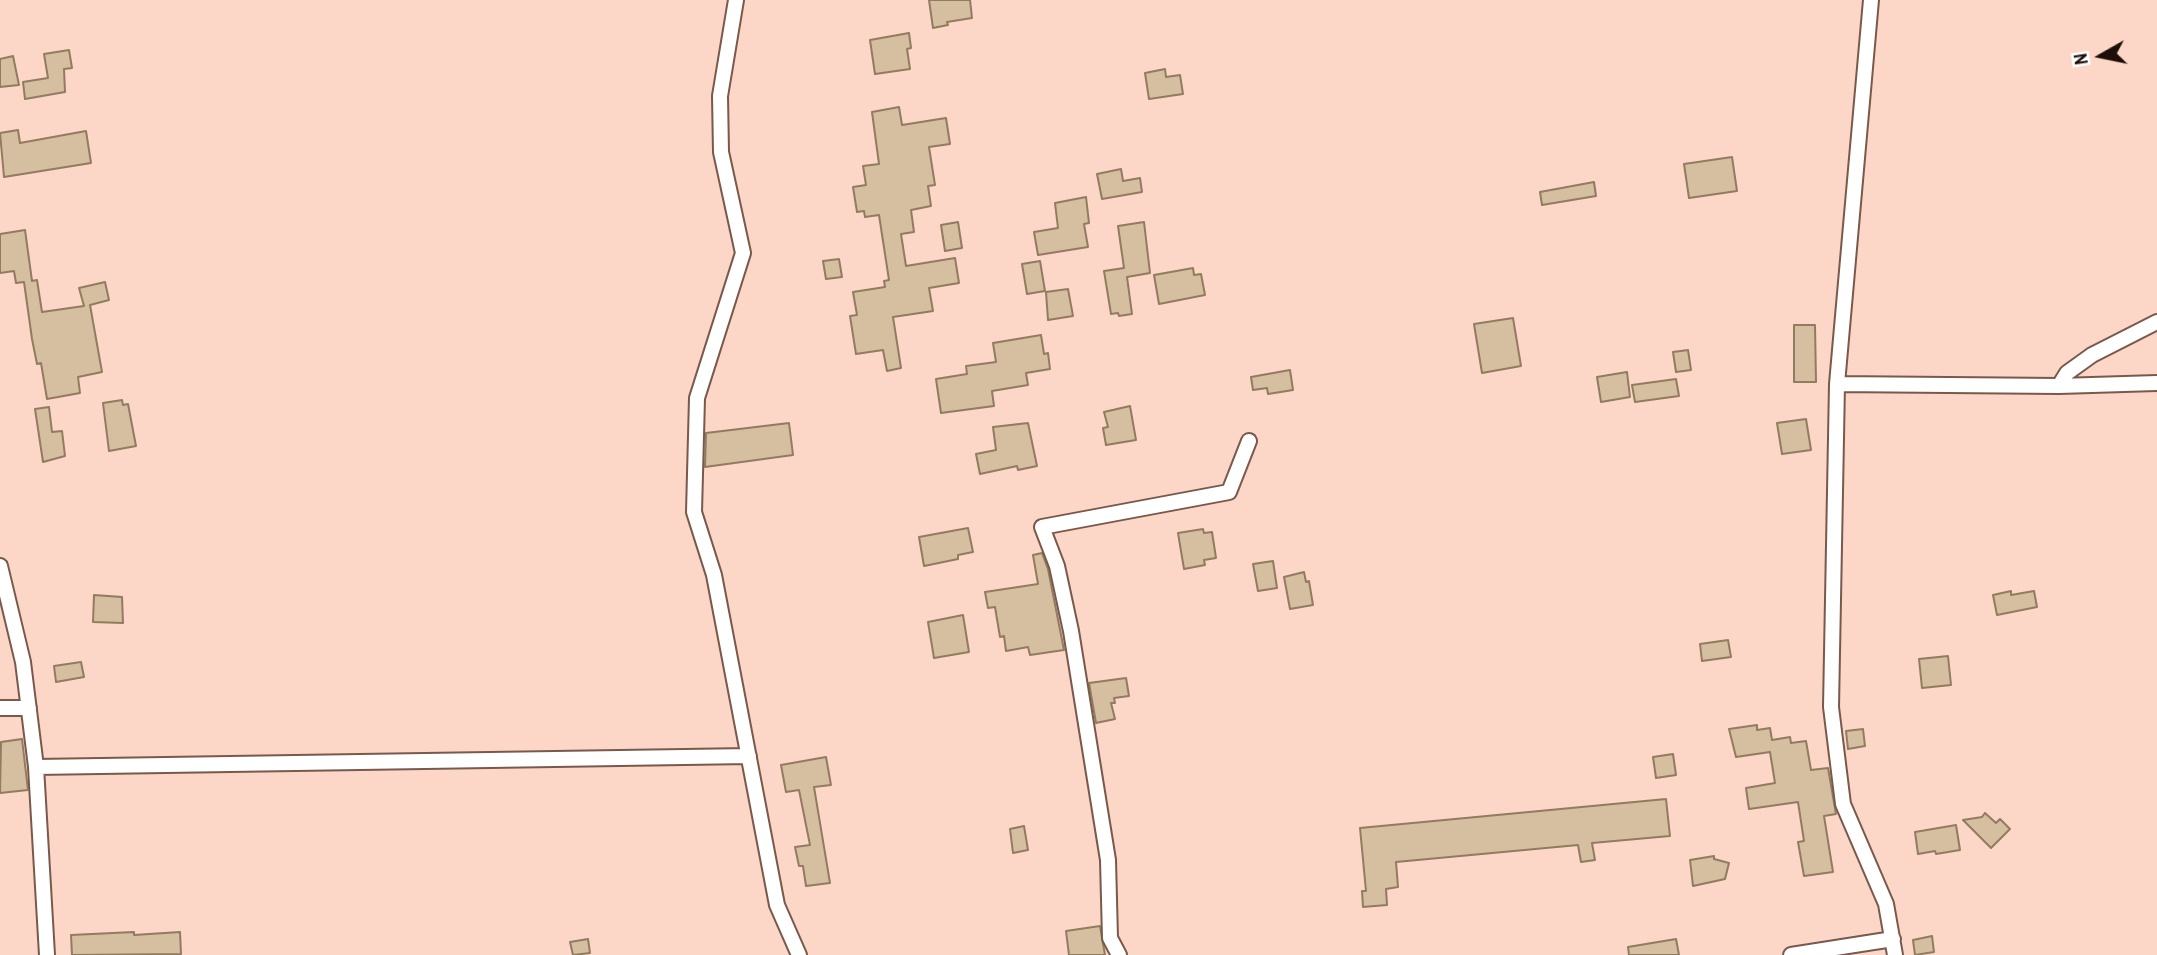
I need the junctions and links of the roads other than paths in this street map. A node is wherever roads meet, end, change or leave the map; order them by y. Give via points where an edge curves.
1 (737, 0) edge
2 (1871, 0) edge
3 (2157, 322) edge
4 (2157, 383) edge
5 (1837, 384) junction
6 (2059, 386) junction
7 (1249, 441) dead end
8 (0, 566) edge
9 (0, 708) edge
10 (29, 708) junction
11 (749, 756) junction
12 (36, 767) junction
13 (1893, 939) junction
14 (47, 955) edge
15 (799, 955) edge
16 (1119, 955) edge
17 (1791, 955) edge
18 (1895, 955) edge

1 - 11 street via 720,96 721,152 743,253 697,398 694,512 714,575
2 - 5 street
3 - 6 street via 2092,355 2067,373
4 - 6 street
5 - 6 street
5 - 13 street via 1831,707 1843,804 1886,904
7 - 16 street via 1229,492 1042,527 1057,566 1071,631 1108,860 1110,938
8 - 10 street
9 - 10 street
10 - 12 street
11 - 12 street
11 - 15 street via 777,905
12 - 14 street
13 - 17 street
13 - 18 street

